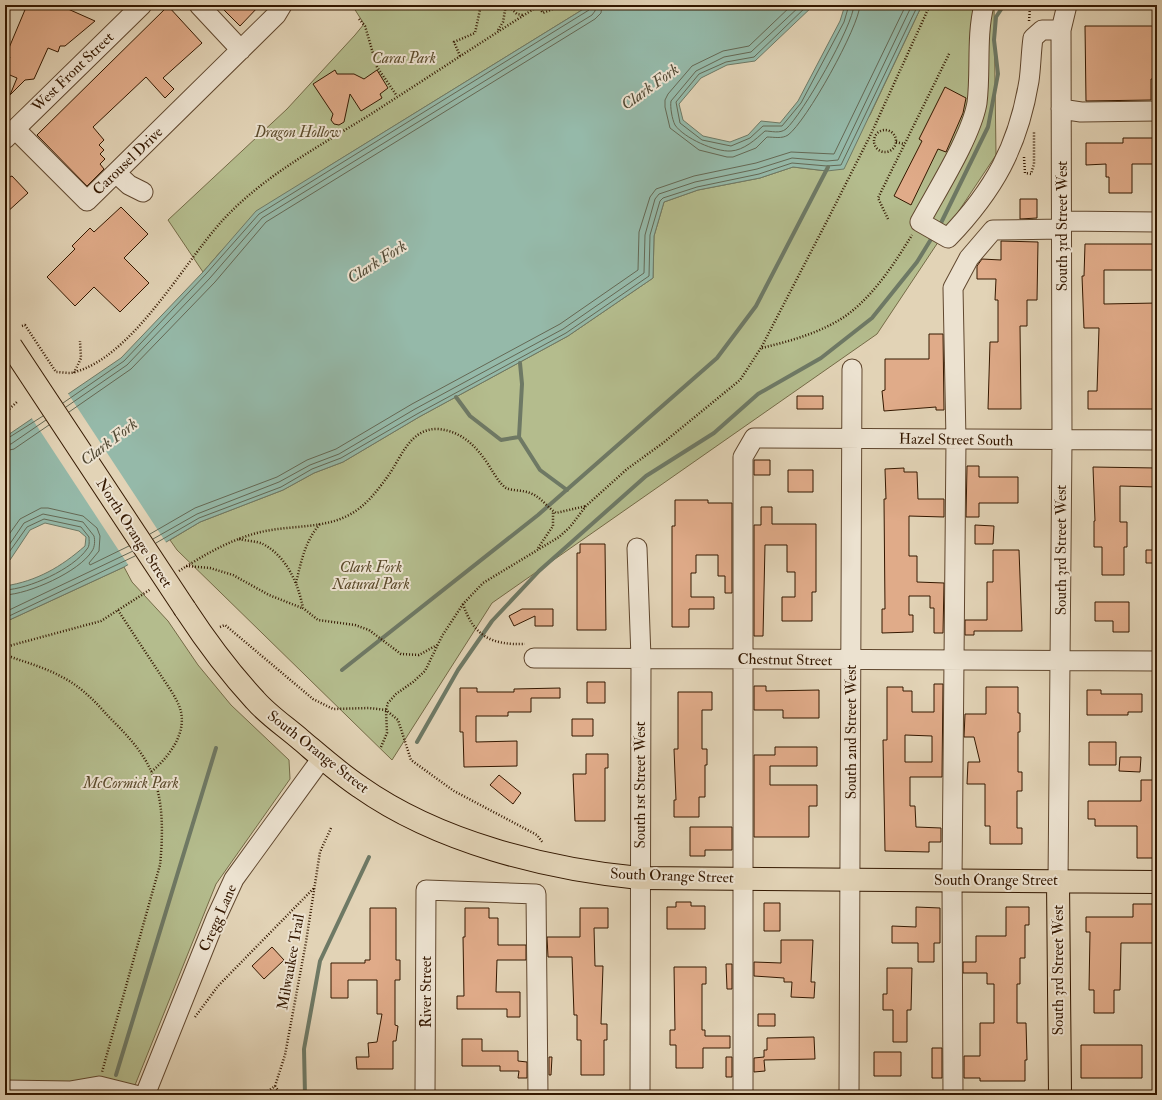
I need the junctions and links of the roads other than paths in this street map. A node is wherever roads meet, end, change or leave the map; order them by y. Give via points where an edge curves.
1 (142, 5) edge
2 (199, 5) edge
3 (282, 5) edge
4 (984, 5) edge
5 (1067, 5) edge
6 (1061, 30) junction
7 (241, 50) junction
8 (1061, 109) junction
9 (1157, 111) edge
10 (10, 134) edge
11 (116, 173) junction
12 (143, 192) dead end
13 (1157, 222) edge
14 (1062, 225) junction
15 (13, 336) edge
16 (852, 369) dead end
17 (853, 439) junction
18 (956, 440) junction
19 (1157, 440) edge
20 (1062, 441) junction
21 (637, 548) dead end
22 (185, 609) joint
23 (533, 651) road end
24 (641, 658) junction
25 (744, 659) junction
26 (1061, 660) junction
27 (852, 661) junction
28 (953, 661) junction
29 (1157, 661) edge
30 (322, 758) junction
31 (639, 878) junction
32 (742, 879) junction
33 (851, 880) junction
34 (952, 880) junction
35 (1058, 881) junction
36 (1157, 882) edge
37 (5, 1090) edge
38 (135, 1095) edge
39 (145, 1095) edge
40 (425, 1095) edge
41 (538, 1095) edge
42 (640, 1095) edge
43 (743, 1095) edge
44 (849, 1095) edge
45 (953, 1095) edge
46 (1060, 1095) edge

1 - 10 street, West Front Street
2 - 7 street
3 - 7 street, Carousel Drive via 276,15
4 - 6 street via 980,19 976,104 935,231 972,213 992,185 1008,155 1020,123 1029,79 1033,38 1042,30
5 - 6 street, South 3rd Street West
6 - 8 street, South 3rd Street West
7 - 11 street, Carousel Drive
8 - 9 street via 1081,112
8 - 14 street, South 3rd Street West
10 - 11 street, Carousel Drive via 87,201
11 - 12 street via 129,185
13 - 14 street
14 - 18 street via 993,230 969,258 956,282
14 - 20 street, South 3rd Street West
15 - 22 main road, North Orange Street, bridge
16 - 17 street, South 2nd Street West
17 - 18 street, Hazel Street South
17 - 25 street, Hazel Street South via 754,438 743,457
17 - 27 street, South 2nd Street West
18 - 20 street, Hazel Street South
18 - 28 street
19 - 20 street, Hazel Street South
20 - 26 street, South 3rd Street West
21 - 24 street, South 1st Street West
22 - 30 main road, South Orange Street via 212,651 256,702
23 - 24 street, Chestnut Street
24 - 25 street, Chestnut Street
24 - 31 street, South 1st Street West
25 - 27 street, Chestnut Street
25 - 32 street
26 - 28 street, Chestnut Street
26 - 29 street, Chestnut Street
26 - 35 street, South 3rd Street West
27 - 28 street, Chestnut Street
27 - 33 street, South 2nd Street West
28 - 34 street
30 - 31 main road, South Orange Street via 361,788 445,832 536,862
30 - 39 street, Cregg Lane via 234,879
31 - 32 main road, South Orange Street
31 - 42 street, South 1st Street West
32 - 33 main road, South Orange Street
32 - 43 street
33 - 34 main road, South Orange Street
33 - 44 street, South 2nd Street West
34 - 35 main road, South Orange Street
34 - 45 street
35 - 36 main road, South Orange Street
35 - 46 main road, South 3rd Street West
37 - 38 street via 70,1091 99,1086
40 - 41 street, River Street via 426,890 536,894

